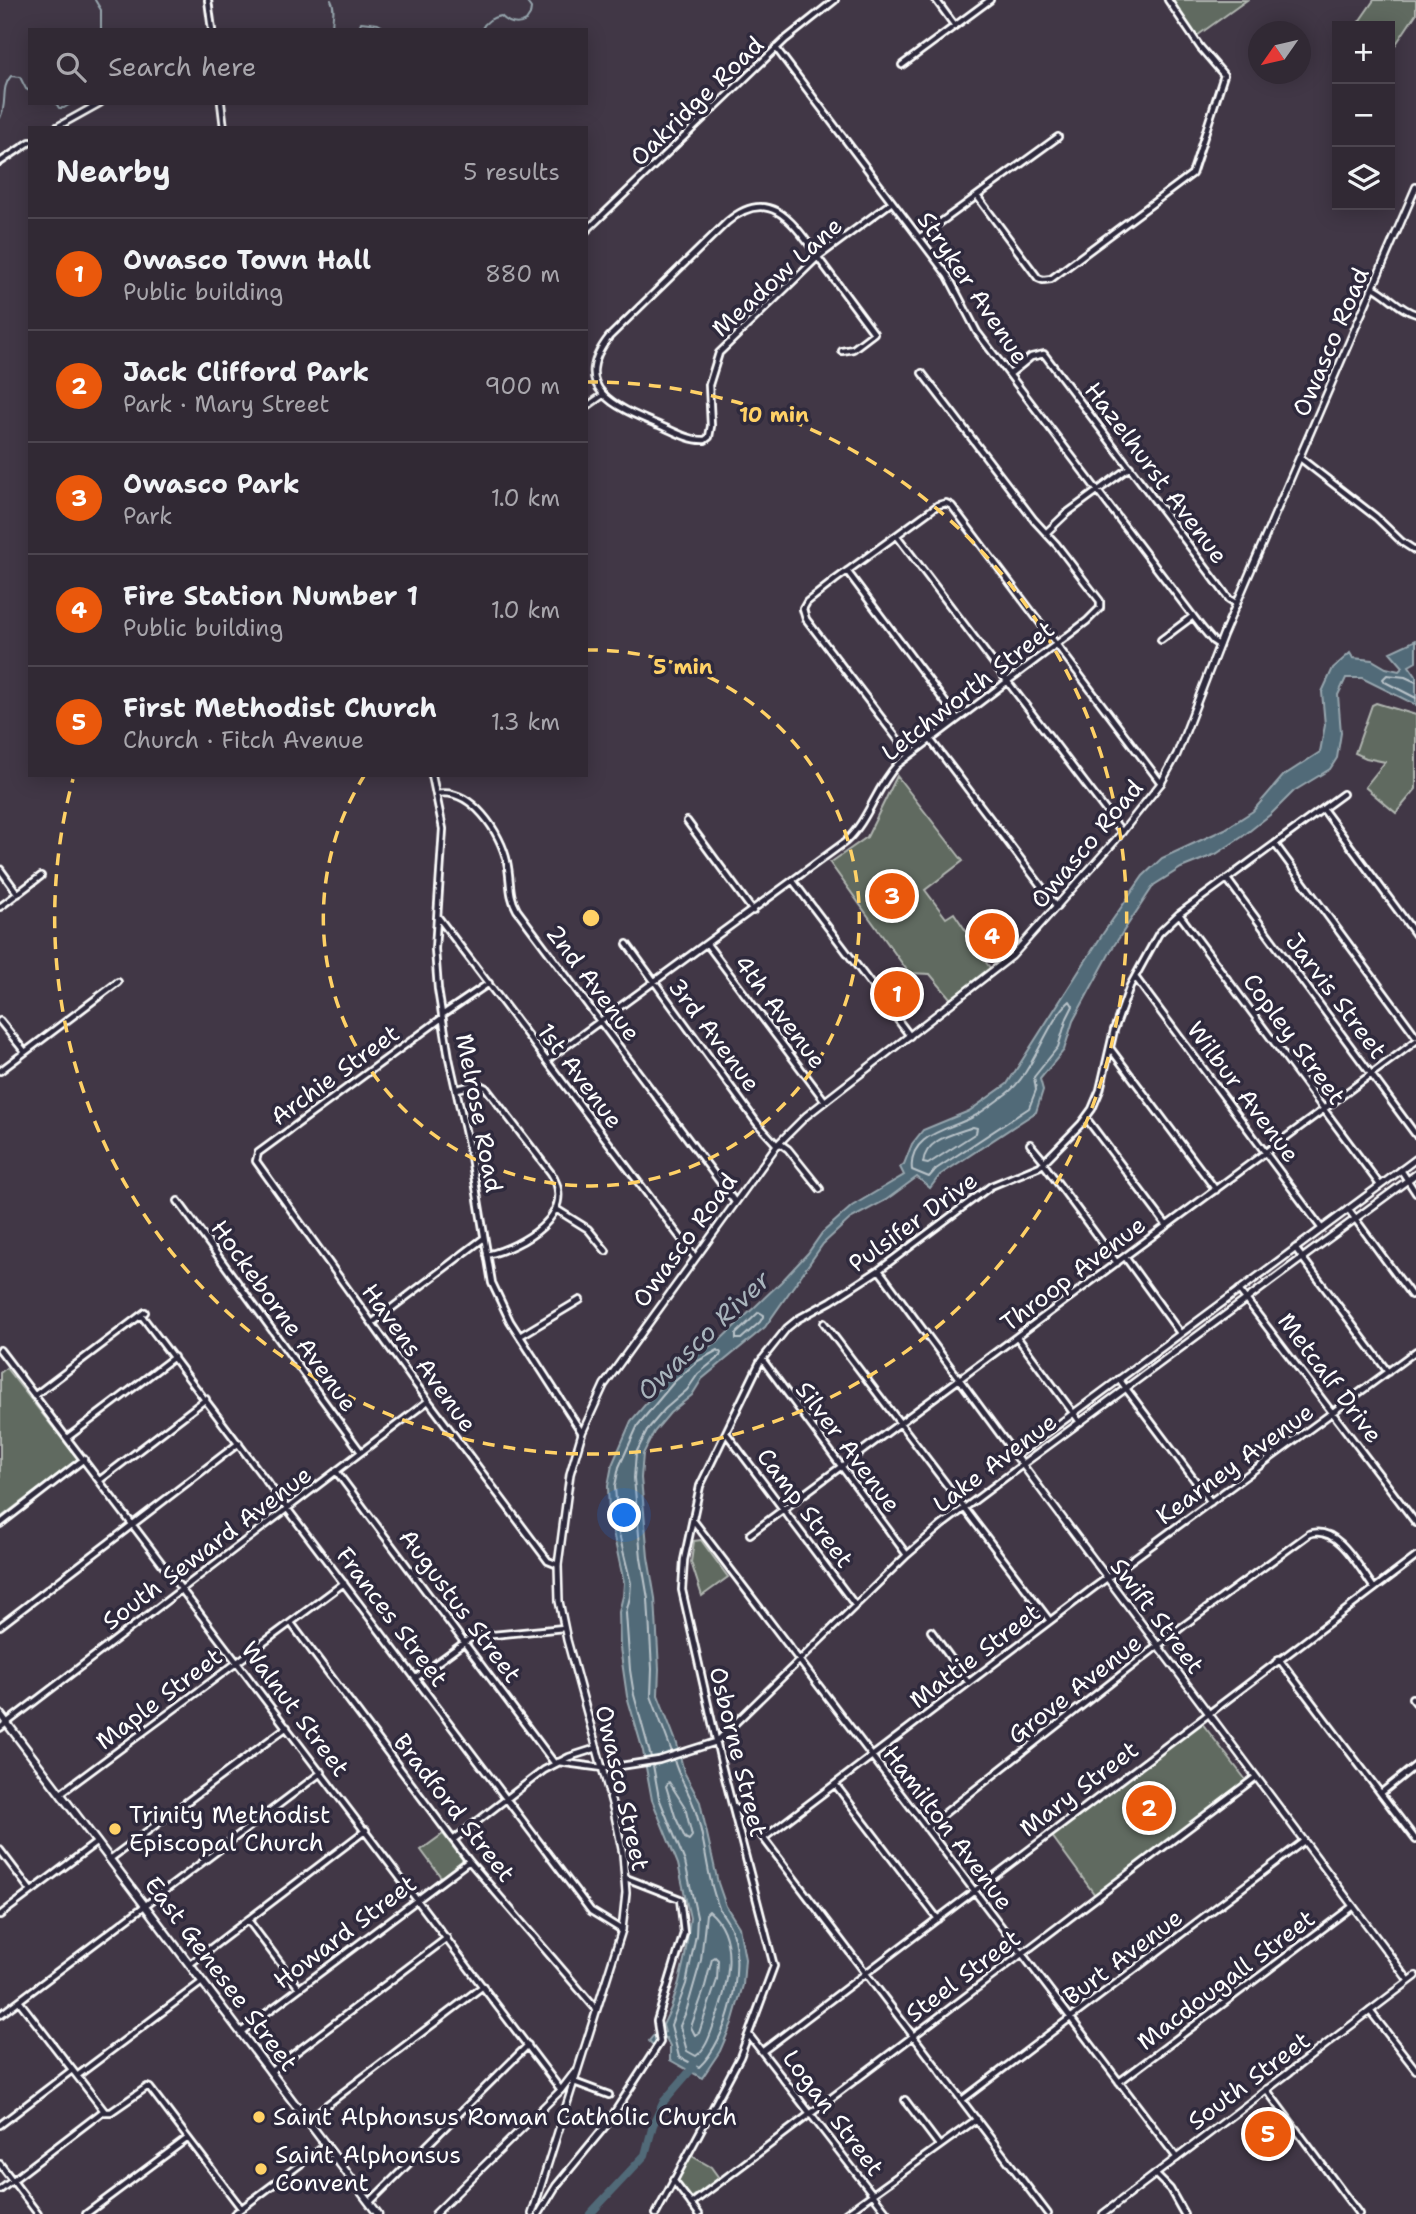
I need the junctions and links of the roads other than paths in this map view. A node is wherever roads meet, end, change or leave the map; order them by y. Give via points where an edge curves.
1 (208, 0) edge
2 (835, 0) edge
3 (936, 0) edge
4 (990, 0) edge
5 (1168, 0) edge
6 (955, 26) junction
7 (212, 28) edge
8 (776, 48) junction
9 (902, 65) dead end
10 (96, 105) edge
11 (221, 105) edge
12 (59, 126) edge
13 (224, 126) edge
14 (1058, 137) dead end
15 (28, 143) edge
16 (0, 162) edge
17 (1416, 187) edge
18 (977, 196) junction
19 (892, 202) junction
20 (588, 229) edge
21 (919, 238) junction
22 (818, 257) junction
23 (1373, 287) junction
24 (1416, 314) edge
25 (842, 351) dead end
26 (922, 373) dead end
27 (1010, 374) junction
28 (603, 395) junction
29 (588, 406) edge
30 (1300, 458) junction
31 (1130, 467) junction
32 (1098, 490) junction
33 (1046, 533) junction
34 (897, 536) junction
35 (1416, 551) edge
36 (847, 571) junction
37 (1237, 604) junction
38 (1193, 616) junction
39 (1161, 640) dead end
40 (1056, 645) junction
41 (1219, 645) junction
42 (1007, 681) junction
43 (957, 718) junction
44 (930, 739) junction
45 (909, 754) junction
46 (433, 777) edge
47 (1161, 783) junction
48 (437, 794) junction
49 (1343, 794) dead end
50 (1323, 809) junction
51 (687, 821) dead end
52 (1122, 832) junction
53 (1275, 844) junction
54 (0, 869) edge
55 (41, 876) dead end
56 (1227, 879) junction
57 (793, 881) junction
58 (18, 894) junction
59 (0, 907) edge
60 (1057, 907) junction
61 (753, 911) junction
62 (1179, 915) junction
63 (438, 916) junction
64 (1416, 935) edge
65 (626, 944) dead end
66 (707, 944) junction
67 (1135, 977) junction
68 (118, 982) dead end
69 (489, 983) junction
70 (654, 983) junction
71 (442, 1017) junction
72 (0, 1021) edge
73 (600, 1021) junction
74 (1416, 1036) edge
75 (910, 1037) junction
76 (1416, 1041) edge
77 (1110, 1047) junction
78 (25, 1052) junction
79 (547, 1060) junction
80 (0, 1071) edge
81 (1372, 1074) junction
82 (457, 1089) junction
83 (825, 1101) junction
84 (1324, 1110) junction
85 (1086, 1118) junction
86 (1416, 1135) edge
87 (1030, 1144) dead end
88 (777, 1145) junction
89 (1266, 1153) junction
90 (1416, 1158) edge
91 (1044, 1162) junction
92 (257, 1164) joint
93 (1401, 1170) junction
94 (1416, 1174) edge
95 (1407, 1180) junction
96 (1380, 1185) junction
97 (820, 1189) dead end
98 (1216, 1190) junction
99 (1416, 1193) edge
100 (178, 1201) dead end
101 (735, 1202) junction
102 (556, 1209) junction
103 (1348, 1209) junction
104 (1355, 1219) junction
105 (1167, 1226) junction
106 (1322, 1228) junction
107 (484, 1238) junction
108 (1296, 1248) junction
109 (606, 1251) dead end
110 (487, 1255) junction
111 (695, 1257) junction
112 (1125, 1257) junction
113 (1303, 1258) junction
114 (1117, 1263) junction
115 (879, 1270) junction
116 (1239, 1290) junction
117 (1411, 1295) dead end
118 (1247, 1298) junction
119 (580, 1300) dead end
120 (815, 1310) joint
121 (824, 1323) dead end
122 (372, 1324) junction
123 (1180, 1334) junction
124 (520, 1336) junction
125 (1017, 1337) junction
126 (0, 1350) edge
127 (1416, 1351) edge
128 (174, 1357) junction
129 (762, 1359) junction
130 (1388, 1372) junction
131 (1119, 1379) junction
132 (959, 1380) junction
133 (1126, 1388) junction
134 (34, 1396) junction
135 (206, 1399) junction
136 (428, 1401) junction
137 (1074, 1412) junction
138 (1333, 1413) junction
139 (1080, 1422) junction
140 (900, 1424) junction
141 (582, 1433) junction
142 (726, 1433) junction
143 (67, 1438) junction
144 (239, 1443) junction
145 (361, 1452) junction
146 (1016, 1456) junction
147 (84, 1459) junction
148 (1022, 1465) junction
149 (841, 1468) junction
150 (336, 1471) junction
151 (100, 1480) junction
152 (1212, 1502) junction
153 (288, 1508) junction
154 (963, 1509) junction
155 (783, 1510) junction
156 (692, 1520) junction
157 (1416, 1522) edge
158 (0, 1524) edge
159 (133, 1524) junction
160 (750, 1534) dead end
161 (907, 1555) junction
162 (1416, 1557) edge
163 (558, 1567) junction
164 (1107, 1579) junction
165 (344, 1583) junction
166 (1374, 1588) junction
167 (182, 1589) junction
168 (856, 1605) junction
169 (1049, 1621) junction
170 (291, 1623) junction
171 (0, 1626) edge
172 (564, 1628) junction
173 (931, 1632) dead end
174 (464, 1641) junction
175 (1158, 1647) junction
176 (1279, 1659) junction
177 (800, 1660) junction
178 (238, 1662) junction
179 (416, 1678) junction
180 (968, 1682) junction
181 (1412, 1698) dead end
182 (1416, 1703) edge
183 (1208, 1713) junction
184 (0, 1715) edge
185 (7, 1723) junction
186 (287, 1727) junction
187 (0, 1728) edge
188 (716, 1742) junction
189 (597, 1748) junction
190 (871, 1756) junction
191 (557, 1763) junction
192 (1416, 1765) edge
193 (603, 1768) junction
194 (321, 1773) junction
195 (1256, 1777) junction
196 (835, 1784) junction
197 (61, 1793) junction
198 (1381, 1793) junction
199 (506, 1800) junction
200 (733, 1806) junction
201 (926, 1828) junction
202 (366, 1830) junction
203 (764, 1838) junction
204 (453, 1840) junction
205 (1416, 1840) edge
206 (1304, 1841) junction
207 (97, 1842) junction
208 (0, 1850) edge
209 (110, 1859) junction
210 (470, 1861) junction
211 (626, 1878) junction
212 (32, 1891) junction
213 (974, 1892) junction
214 (418, 1899) junction
215 (145, 1905) junction
216 (1353, 1906) junction
217 (0, 1915) edge
218 (938, 1919) junction
219 (248, 1920) junction
220 (622, 1930) junction
221 (447, 1938) junction
222 (1021, 1954) junction
223 (190, 1964) junction
224 (866, 1973) junction
225 (1416, 1976) edge
226 (202, 1981) junction
227 (1409, 1982) junction
228 (483, 1986) junction
229 (299, 1988) junction
230 (19, 2001) junction
231 (596, 2009) junction
232 (1370, 2011) junction
233 (0, 2015) edge
234 (1071, 2018) junction
235 (241, 2032) junction
236 (749, 2035) junction
237 (913, 2036) junction
238 (528, 2045) junction
239 (764, 2051) junction
240 (580, 2060) junction
241 (72, 2070) junction
242 (1416, 2070) edge
243 (270, 2072) junction
244 (76, 2076) junction
245 (573, 2082) junction
246 (1119, 2082) junction
247 (1266, 2089) junction
248 (561, 2090) junction
249 (569, 2094) junction
250 (609, 2095) dead end
251 (905, 2100) dead end
252 (962, 2100) junction
253 (105, 2112) junction
254 (811, 2113) junction
255 (977, 2119) junction
256 (307, 2120) junction
257 (0, 2125) edge
258 (188, 2138) junction
259 (939, 2145) junction
260 (326, 2146) junction
261 (1177, 2158) junction
262 (0, 2164) edge
263 (1155, 2174) junction
264 (12, 2180) junction
265 (673, 2180) junction
266 (0, 2190) edge
267 (872, 2193) junction
268 (369, 2203) junction
269 (691, 2204) junction
270 (241, 2208) junction
271 (38, 2214) edge
272 (86, 2214) edge
273 (234, 2214) edge
274 (378, 2214) edge
275 (435, 2214) edge
276 (533, 2214) edge
277 (539, 2214) edge
278 (656, 2214) edge
279 (699, 2214) edge
280 (845, 2214) edge
281 (888, 2214) edge
282 (1048, 2214) edge
283 (1103, 2214) edge
284 (1184, 2214) edge
285 (1359, 2214) edge

1 - 7 street
2 - 8 street, Oakridge Road
3 - 6 street
4 - 6 street
5 - 18 street via 1224,75 1192,174 1051,279 1043,280
6 - 9 street
8 - 19 street, Stryker Avenue
8 - 20 street, Oakridge Road
10 - 12 street
11 - 13 street
14 - 18 street
15 - 16 street
17 - 23 main road, Owasco Road
18 - 21 street
19 - 21 street, Stryker Avenue
19 - 22 street, Meadow Lane
21 - 27 street, Stryker Avenue via 954,285 977,332
22 - 25 street via 874,333 853,349
22 - 28 street, Meadow Lane via 719,353 709,385 709,437 701,441 672,430 619,408
22 - 28 street via 797,227 778,211 755,207 738,213 600,348 595,371
23 - 24 street
23 - 30 main road, Owasco Road
26 - 33 street
27 - 31 street, Hazelhurst Avenue via 1036,354 1044,354
27 - 32 street, Stryker Avenue
28 - 29 street
30 - 35 street
30 - 37 main road, Owasco Road
31 - 32 street
31 - 37 street, Hazelhurst Avenue
32 - 33 street
32 - 38 street, Stryker Avenue
33 - 40 street, Letchworth Street via 1100,605
34 - 36 street
34 - 40 street via 940,503 950,504
34 - 42 street
36 - 43 street
36 - 45 street via 807,602 804,614
37 - 41 main road, Owasco Road
38 - 39 street
38 - 41 street, Stryker Avenue
40 - 42 street, Letchworth Street
40 - 47 street
41 - 47 main road, Owasco Road via 1177,754
42 - 43 street, Letchworth Street
42 - 52 street
43 - 44 street, Letchworth Street
44 - 45 street, Letchworth Street
44 - 60 street
45 - 57 street, Letchworth Street via 887,776 853,835
46 - 48 street, Melrose Road
47 - 52 main road, Owasco Road
48 - 63 street, Melrose Road via 443,829
48 - 73 street, 2nd Avenue via 451,792 462,798 491,827 507,861 514,906
49 - 50 street, Pulsifer Drive
50 - 53 street, Pulsifer Drive
50 - 64 street
51 - 61 street
52 - 60 main road, Owasco Road
53 - 56 street, Pulsifer Drive
53 - 74 street
54 - 58 street
55 - 58 street
56 - 62 street, Pulsifer Drive
56 - 81 street, Jarvis Street
57 - 61 street, Letchworth Street
57 - 75 street
58 - 59 street
60 - 75 main road, Owasco Road via 1006,962
61 - 66 street, Letchworth Street
62 - 67 street, Pulsifer Drive via 1159,933
62 - 84 street, Copley Street
63 - 69 street, 1st Avenue
63 - 71 street, Melrose Road via 435,963
65 - 70 street, 3rd Avenue
66 - 70 street, Letchworth Street
66 - 83 street, 4th Avenue
67 - 77 street, Pulsifer Drive
67 - 89 street, Wilbur Avenue
68 - 78 street
69 - 71 street, Archie Street
69 - 79 street, 1st Avenue
70 - 73 street, Letchworth Street
70 - 88 street, 3rd Avenue
71 - 82 street, Melrose Road
71 - 92 street, Archie Street via 258,1153
72 - 78 street
73 - 79 street, Letchworth Street
73 - 101 street, 2nd Avenue
75 - 83 main road, Owasco Road
76 - 81 street, Throop Avenue
77 - 85 street, Pulsifer Drive via 1100,1090
77 - 98 street
78 - 80 street
79 - 111 street, 1st Avenue
81 - 84 street, Throop Avenue
81 - 86 street, Jarvis Street
82 - 102 street via 480,1084 496,1099 555,1180
82 - 107 street, Melrose Road
83 - 88 main road, Owasco Road
84 - 89 street, Throop Avenue
84 - 96 street, Copley Street
85 - 91 street, Pulsifer Drive
85 - 105 street
87 - 91 street
88 - 97 street via 788,1149
88 - 101 main road, Owasco Road
89 - 98 street, Throop Avenue
89 - 106 street, Wilbur Avenue
90 - 93 main road, Lake Avenue
91 - 114 street
91 - 115 street, Pulsifer Drive via 991,1186
92 - 122 street, Havens Avenue
93 - 95 street
93 - 96 main road, Lake Avenue
94 - 95 main road, Lake Avenue
95 - 99 street
95 - 104 main road, Lake Avenue
96 - 103 main road, Lake Avenue
98 - 105 street, Throop Avenue
100 - 145 street, Hockeborne Avenue
101 - 111 main road, Owasco Road
102 - 109 street via 588,1229
102 - 110 street via 532,1237
103 - 104 street
103 - 106 main road, Lake Avenue
104 - 113 main road, Lake Avenue
104 - 117 street
105 - 112 street, Throop Avenue
106 - 108 main road, Lake Avenue
107 - 110 street, Melrose Road
107 - 122 street
108 - 113 street
108 - 116 main road, Lake Avenue
110 - 124 street, Melrose Road via 495,1291
111 - 141 main road, Owasco Road via 612,1373
112 - 114 street, Throop Avenue
112 - 123 street
113 - 118 main road, Lake Avenue
113 - 130 street
114 - 125 street, Throop Avenue
115 - 120 street, Pulsifer Drive
115 - 132 street, Swift Street
116 - 118 street, Metcalf Drive
116 - 123 main road, Lake Avenue
118 - 133 main road, Lake Avenue
118 - 138 street, Metcalf Drive
119 - 124 street
120 - 129 street, Osborne Street via 787,1328
121 - 140 street
122 - 136 street, Havens Avenue
123 - 131 main road, Lake Avenue
124 - 141 street, Melrose Road
125 - 132 street, Throop Avenue
125 - 137 street
126 - 134 street, Walnut Street
127 - 130 street, Kearney Avenue
128 - 134 street, Frances Street via 143,1314
128 - 135 street, Frances Street
128 - 143 street
129 - 142 street, Osborne Street
129 - 149 street, Silver Avenue
130 - 138 street, Kearney Avenue
131 - 133 street
131 - 137 main road, Lake Avenue
132 - 140 street, Throop Avenue
132 - 146 street, Swift Street
133 - 139 main road, Lake Avenue
133 - 152 street
134 - 143 street, Walnut Street
135 - 144 street, Frances Street
135 - 151 street
136 - 145 street, South Seward Avenue
136 - 163 street, Havens Avenue via 548,1561
137 - 139 street
137 - 146 main road, Lake Avenue
138 - 152 street, Kearney Avenue
138 - 157 street, Metcalf Drive
139 - 148 main road, Lake Avenue
140 - 149 street, Throop Avenue
140 - 154 street
141 - 163 main road, Owasco Road via 567,1493
142 - 155 street, Camp Street
142 - 156 street, Osborne Street via 700,1486
143 - 147 street, Walnut Street
144 - 153 street, Frances Street
144 - 159 street
145 - 150 street, South Seward Avenue
146 - 148 main road, Swift Street
147 - 151 street, Walnut Street
147 - 158 street
148 - 154 street, Lake Avenue
148 - 164 main road, Swift Street
149 - 155 street, Throop Avenue
149 - 161 street, Silver Avenue
150 - 153 street, South Seward Avenue
150 - 174 street, Augustus Street
151 - 159 street, Walnut Street
152 - 164 street, Kearney Avenue
153 - 165 street, Frances Street
153 - 167 street, South Seward Avenue
154 - 161 street, Lake Avenue
154 - 169 street
155 - 160 street, Throop Avenue
155 - 168 street, Camp Street
156 - 177 street, Hamilton Avenue
156 - 188 street, Osborne Street via 682,1590
159 - 167 street, Walnut Street
159 - 171 street
161 - 168 street, Lake Avenue
162 - 166 street, Mary Street
163 - 172 main road, Owasco Street
164 - 169 street, Mattie Street
164 - 175 main road, Swift Street
165 - 170 street, Maple Street
165 - 179 street, Frances Street
166 - 175 street, Grove Avenue via 1334,1536 1314,1532
166 - 176 street, Mary Street
167 - 178 street, Walnut Street
167 - 185 street, South Seward Avenue
168 - 177 street, Lake Avenue
169 - 180 street, Mattie Street
170 - 178 street, Maple Street
170 - 204 street, Bradford Street
172 - 174 street
172 - 189 main road, Owasco Street
173 - 180 street
174 - 179 street
174 - 191 street, Augustus Street
175 - 183 main road, Swift Street
175 - 201 street, Grove Avenue
176 - 183 street, Mary Street
176 - 198 street
177 - 188 street, Lake Avenue
177 - 190 street, Hamilton Avenue
178 - 186 street, Walnut Street
178 - 197 street, Maple Street
179 - 199 street, Frances Street
180 - 190 street, Mattie Street
181 - 182 street
183 - 195 main road, Swift Street
183 - 213 street, Mary Street
184 - 185 highway, East Genesee Street
185 - 187 street, South Seward Avenue
185 - 197 highway, East Genesee Street
186 - 194 street, Walnut Street
186 - 209 street
188 - 193 street, Lake Avenue
188 - 200 street, Osborne Street
189 - 191 street
189 - 193 main road, Owasco Street
190 - 196 street, Mattie Street
190 - 201 street, Hamilton Avenue
191 - 193 street, Lake Avenue
191 - 199 street
192 - 198 street
193 - 211 main road, Owasco Street
194 - 202 street, Walnut Street
194 - 215 street
195 - 206 main road, Swift Street
195 - 222 street, Steel Street
196 - 203 street, Mattie Street
196 - 218 street
197 - 207 highway, East Genesee Street
198 - 205 street
199 - 204 street
199 - 220 street, Frances Street via 591,1911
200 - 203 street
200 - 236 street, Osborne Street via 774,1966
201 - 213 street, Hamilton Avenue
202 - 214 street, Walnut Street
202 - 219 street
203 - 224 street
204 - 210 street, Bradford Street
206 - 216 main road, Swift Street
206 - 234 street, Burt Avenue
207 - 209 highway, East Genesee Street
207 - 212 street
208 - 212 street
209 - 215 highway, East Genesee Street
210 - 214 street, Howard Street
210 - 231 street, Bradford Street
211 - 220 main road, Owasco Street
211 - 277 street via 677,1896 682,1906 684,1936 657,2021 660,2042 607,2124
212 - 217 street
213 - 218 street, Mary Street
213 - 222 street, Hamilton Avenue
214 - 221 street, Walnut Street
214 - 229 street, Howard Street
215 - 223 highway, East Genesee Street
215 - 230 street
216 - 227 main road, Swift Street
216 - 246 street, Macdougall Street
218 - 224 street, Mary Street
219 - 223 street
219 - 229 street
220 - 231 main road, Owasco Street
221 - 228 street, Walnut Street
221 - 243 street
222 - 234 street, Hamilton Avenue
222 - 237 street, Steel Street
223 - 226 highway, East Genesee Street
224 - 237 street
224 - 239 street, Mary Street
225 - 227 main road, South Street
226 - 235 highway, East Genesee Street
226 - 244 street
227 - 232 main road, South Street
228 - 238 street, Walnut Street
228 - 256 street
229 - 235 street, Howard Street
230 - 233 street
230 - 241 street
231 - 240 main road, Owasco Street
232 - 242 street
232 - 247 main road, South Street
234 - 246 street, Hamilton Avenue
234 - 252 street, Burt Avenue
235 - 243 highway, East Genesee Street
236 - 239 street, Logan Street
236 - 265 street, Osborne Street via 732,2075
237 - 252 street
237 - 254 street, Steel Street
238 - 248 street, Walnut Street
238 - 268 street
239 - 254 street, Logan Street
240 - 245 main road, Owasco Street
240 - 248 main road
241 - 244 street
241 - 257 street
243 - 256 highway, East Genesee Street
244 - 253 street
245 - 249 main road, Owasco Street
245 - 250 street
246 - 261 street, Hamilton Avenue
247 - 261 main road, South Street
247 - 285 street
248 - 249 main road
248 - 275 main road
249 - 276 main road, Owasco Street
251 - 259 street
252 - 255 street
253 - 258 street via 147,2087
253 - 264 street
254 - 267 street, Logan Street
254 - 269 street, Steel Street
255 - 259 street
255 - 282 street
256 - 260 highway, East Genesee Street
258 - 270 street
258 - 272 street
259 - 267 street
260 - 268 highway, East Genesee Street
260 - 270 street
261 - 263 main road, South Street
262 - 264 street
263 - 283 main road, South Street
263 - 284 street
264 - 266 street
264 - 271 street
265 - 269 street
265 - 278 street, Osborne Street
267 - 280 street
267 - 281 street, Logan Street
268 - 274 highway, East Genesee Street
269 - 279 street
270 - 273 street

